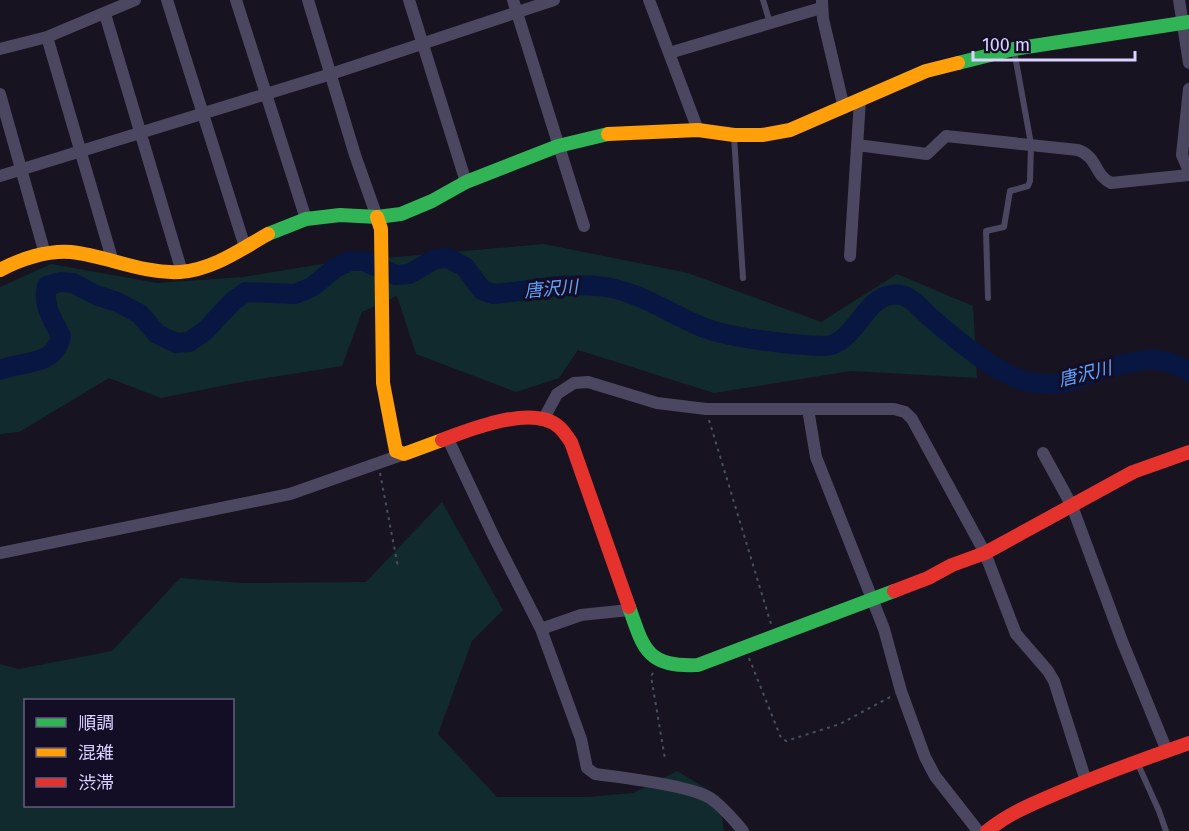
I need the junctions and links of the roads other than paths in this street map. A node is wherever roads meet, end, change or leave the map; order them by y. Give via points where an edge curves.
1 (135, 0) edge
2 (167, 0) edge
3 (236, 0) edge
4 (308, 0) edge
5 (409, 0) edge
6 (554, 0) edge
7 (649, 0) edge
8 (763, 0) edge
9 (1179, 0) edge
10 (822, 4) edge
11 (515, 6) edge
12 (105, 14) junction
13 (770, 23) junction
14 (1186, 23) edge
15 (47, 37) junction
16 (423, 43) junction
17 (0, 49) edge
18 (1014, 49) junction
19 (669, 53) junction
20 (1189, 63) edge
21 (331, 74) junction
22 (1189, 89) edge
23 (0, 94) edge
24 (266, 94) junction
25 (860, 100) junction
26 (844, 108) junction
27 (203, 114) junction
28 (698, 130) junction
29 (141, 133) junction
30 (734, 135) junction
31 (1031, 144) junction
32 (857, 145) junction
33 (558, 146) junction
34 (81, 151) junction
35 (21, 170) junction
36 (1189, 173) edge
37 (0, 176) edge
38 (465, 182) junction
39 (378, 217) junction
40 (306, 219) junction
41 (584, 226) dead end
42 (245, 247) junction
43 (45, 254) junction
44 (850, 256) dead end
45 (113, 262) junction
46 (0, 270) edge
47 (182, 272) junction
48 (743, 278) dead end
49 (988, 298) dead end
50 (808, 409) junction
51 (543, 420) junction
52 (448, 439) junction
53 (1189, 452) edge
54 (1043, 453) dead end
55 (404, 454) junction
56 (1072, 506) junction
57 (0, 553) edge
58 (984, 553) junction
59 (872, 599) junction
60 (629, 610) junction
61 (541, 629) junction
62 (1189, 743) edge
63 (1167, 751) junction
64 (1137, 762) junction
65 (1086, 781) junction
66 (743, 831) edge
67 (978, 831) edge
68 (987, 831) edge
69 (1166, 831) edge

1 - 12 street
2 - 27 street
3 - 24 street
4 - 21 street
5 - 16 street
6 - 11 street
7 - 19 street
8 - 13 lane
9 - 14 street
10 - 13 street
10 - 26 street
11 - 16 street
11 - 33 street
12 - 15 street
12 - 29 street
13 - 19 street
14 - 18 street
14 - 20 street
15 - 17 street
15 - 34 street
16 - 21 street
16 - 38 street
18 - 25 street via 926,71
18 - 31 lane
19 - 28 street
21 - 24 street
21 - 39 street
22 - 36 street via 1182,155
23 - 35 street
24 - 27 street
24 - 40 street
25 - 26 street
25 - 32 street
26 - 30 street via 790,130
27 - 29 street
27 - 42 street
28 - 30 street
28 - 33 street via 620,132
29 - 34 street
29 - 47 street
30 - 48 lane
31 - 32 street via 946,136 927,154
31 - 36 street via 1088,154 1111,183
31 - 49 lane via 1028,186 1010,191 1004,228 986,231
32 - 44 street
33 - 38 street
33 - 41 street
34 - 35 street
34 - 45 street
35 - 37 street
35 - 43 street
38 - 39 street via 401,214
39 - 40 street via 340,215
39 - 55 street via 382,383 394,447
40 - 42 street
42 - 47 street via 211,266
43 - 45 street via 70,252
43 - 46 street
45 - 47 street via 154,272
50 - 51 street via 706,409 657,403 588,382 574,383 557,394
50 - 58 street via 905,412
50 - 59 street via 816,457
51 - 52 street via 524,417 477,427
51 - 60 street via 558,426 571,442
52 - 55 street
52 - 61 street
53 - 56 street via 1133,472
54 - 56 street
55 - 57 street via 290,494
56 - 58 street
56 - 63 street
58 - 59 street
58 - 65 street via 1017,634 1054,681
59 - 60 street via 698,665 680,666 658,662 649,654
59 - 67 street via 925,757
60 - 61 street via 581,615
61 - 66 street via 581,739 587,768 596,774 680,788 709,798
62 - 63 street
63 - 64 street
64 - 65 street
64 - 69 lane
65 - 68 street via 1025,807

